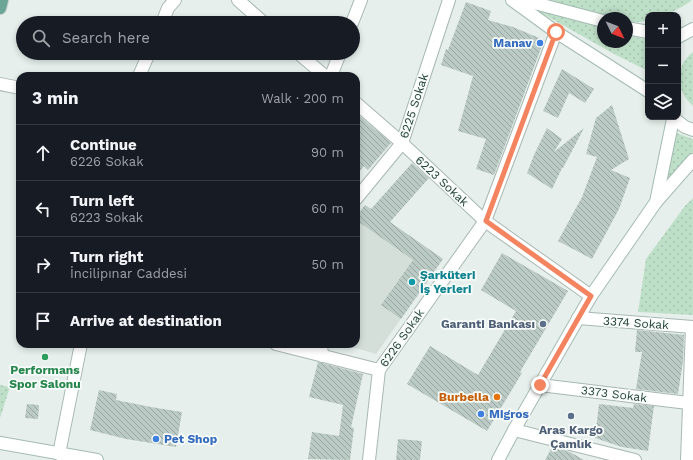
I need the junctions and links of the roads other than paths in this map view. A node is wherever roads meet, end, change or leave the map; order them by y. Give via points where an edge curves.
1 (2, 0) edge
2 (176, 0) edge
3 (238, 0) edge
4 (361, 0) edge
5 (449, 0) edge
6 (512, 0) edge
7 (523, 0) edge
8 (0, 8) edge
9 (165, 16) edge
10 (256, 16) edge
11 (355, 16) edge
12 (597, 19) edge
13 (633, 29) edge
14 (693, 29) edge
15 (645, 31) edge
16 (556, 32) junction
17 (681, 35) edge
18 (145, 60) edge
19 (306, 60) edge
20 (337, 60) edge
21 (141, 72) edge
22 (319, 72) edge
23 (333, 72) edge
24 (0, 84) edge
25 (16, 87) edge
26 (645, 89) edge
27 (360, 107) edge
28 (672, 120) edge
29 (675, 120) edge
30 (693, 130) edge
31 (402, 143) junction
32 (693, 160) edge
33 (360, 193) edge
34 (656, 202) junction
35 (486, 221) junction
36 (591, 296) junction
37 (578, 318) junction
38 (692, 327) edge
39 (80, 348) edge
40 (307, 348) edge
41 (322, 350) edge
42 (379, 370) junction
43 (540, 385) junction
44 (688, 403) junction
45 (514, 430) junction
46 (0, 443) edge
47 (59, 454) junction
48 (97, 460) edge
49 (369, 460) edge
50 (498, 460) edge
51 (634, 460) edge
52 (687, 460) edge

1 - 8 main road
2 - 9 street
3 - 10 street
4 - 11 street
5 - 31 street, 6225 Sokak
6 - 16 street
7 - 12 street
13 - 15 street
14 - 17 street
16 - 26 street
16 - 35 street, 6226 Sokak
18 - 21 street
19 - 22 street
20 - 23 street
24 - 25 street
27 - 31 street, 6223 Sokak
28 - 34 street
29 - 30 street
31 - 33 street, 6225 Sokak
31 - 35 street, 6223 Sokak
32 - 34 street
34 - 36 street
35 - 36 street, 6223 Sokak
35 - 42 street, 6226 Sokak
36 - 37 street
37 - 38 street, 3374 Sokak
37 - 43 street
38 - 44 street
39 - 47 street
40 - 41 street
41 - 42 street
42 - 49 street, 6226 Sokak
43 - 44 street, 3373 Sokak
43 - 45 street
44 - 52 street
45 - 50 street
45 - 51 street
46 - 47 street
47 - 48 street

